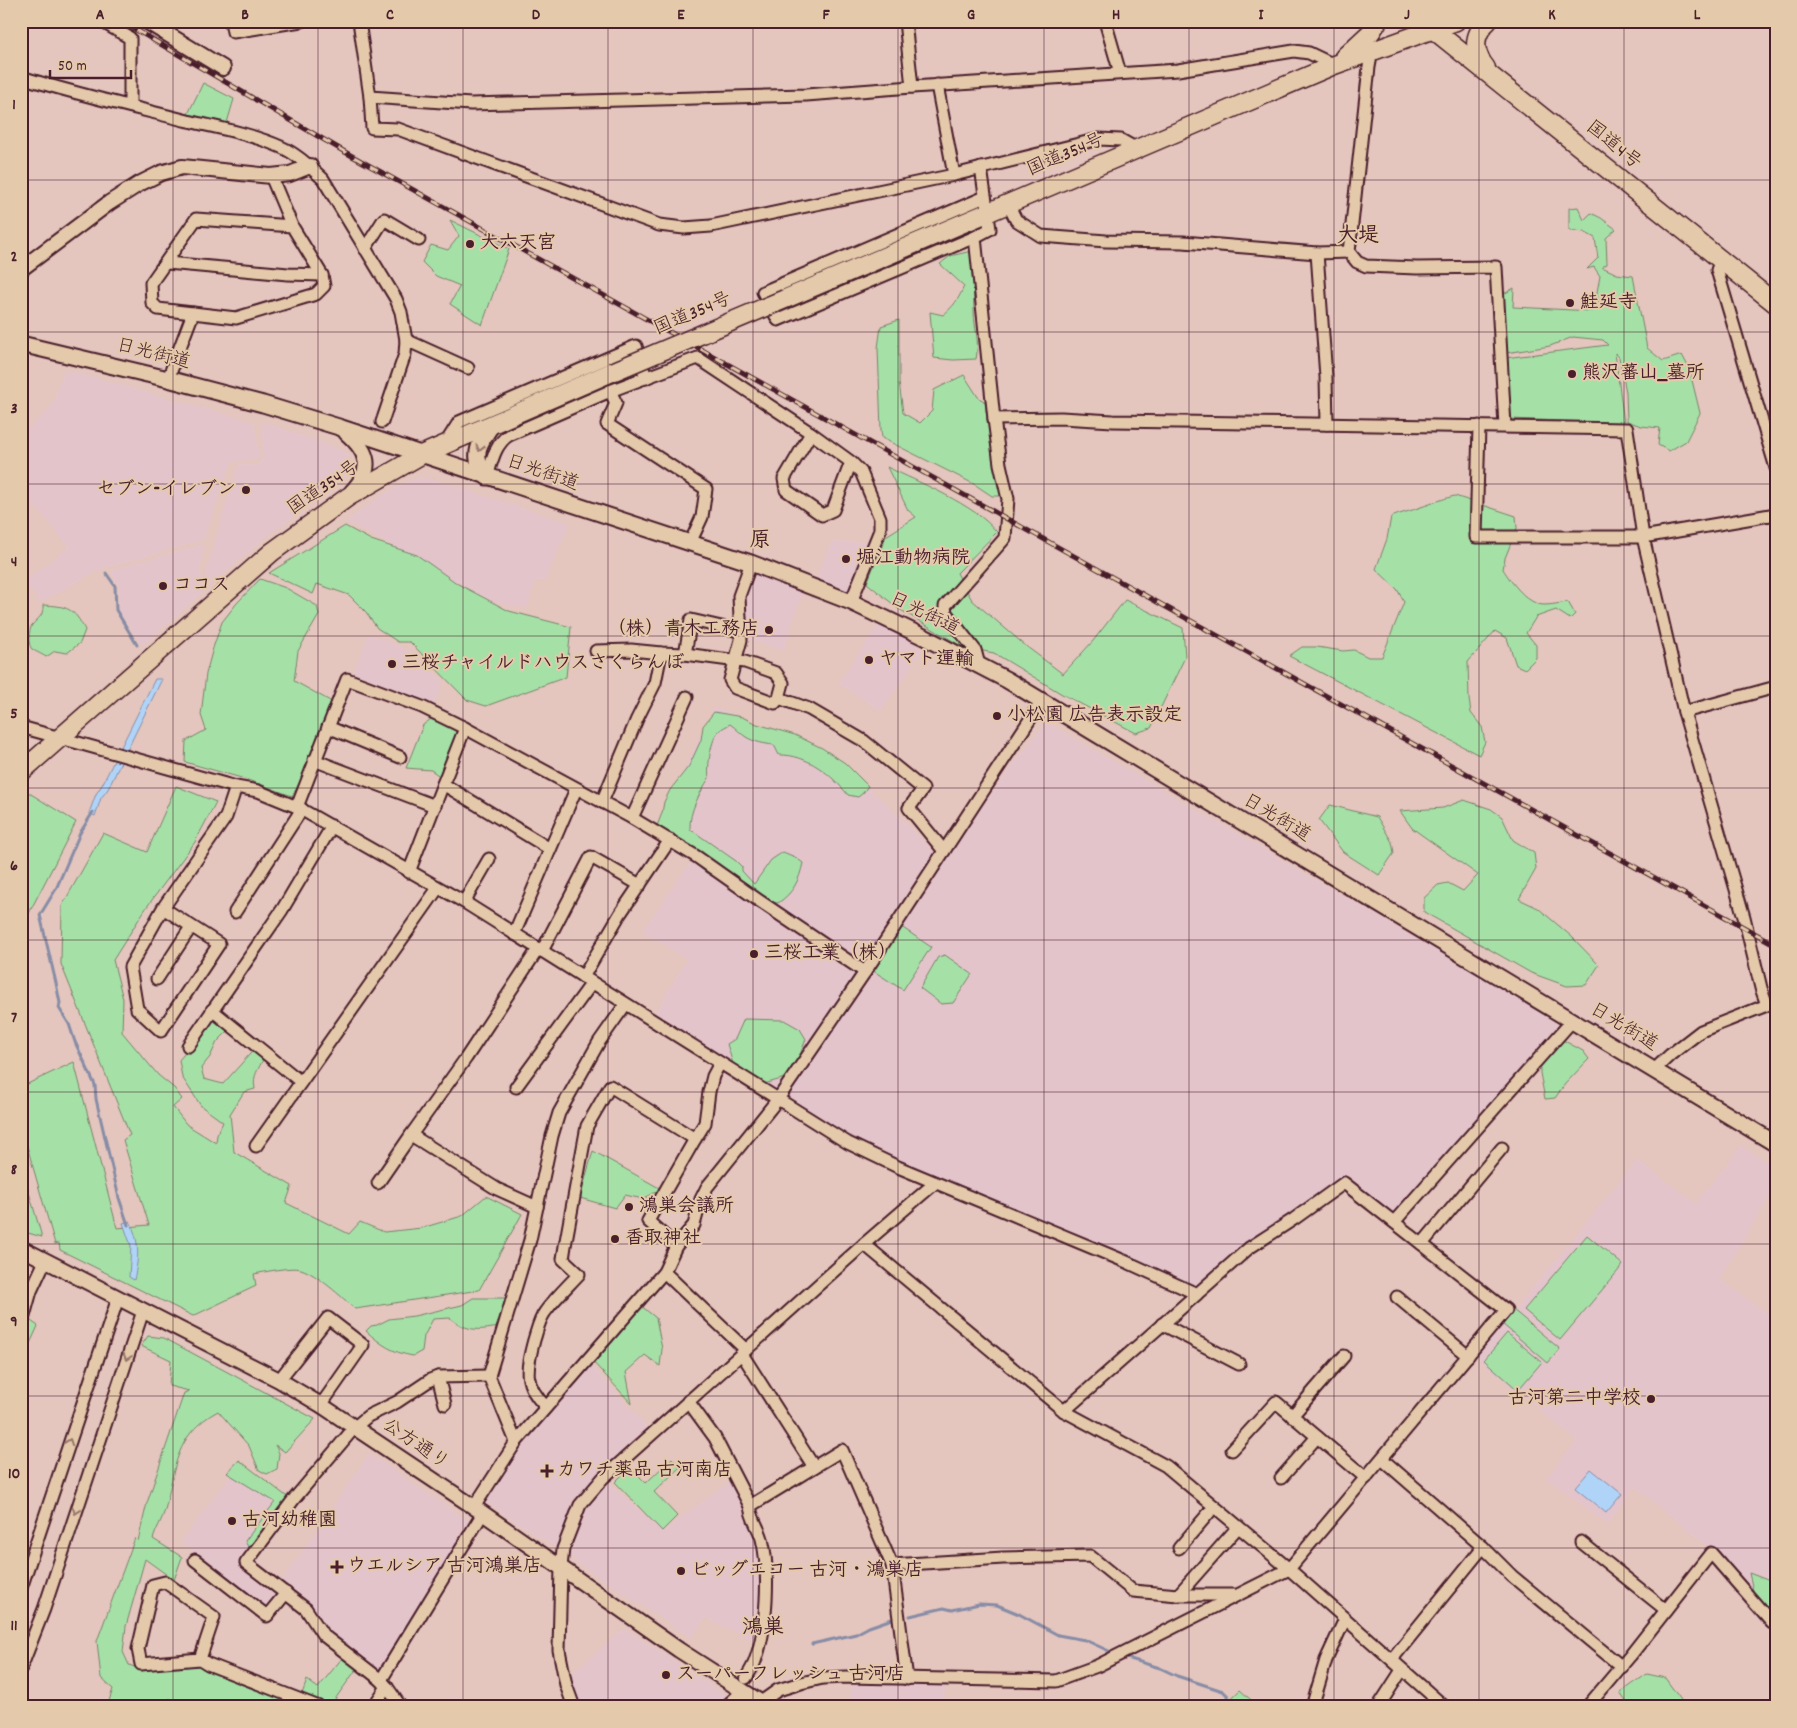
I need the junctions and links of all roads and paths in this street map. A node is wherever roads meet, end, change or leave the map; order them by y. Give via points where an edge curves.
1 (101, 21) edge
2 (146, 21) edge
3 (231, 21) edge
4 (301, 21) edge
5 (359, 21) edge
6 (905, 21) edge
7 (1105, 21) edge
8 (1378, 21) edge
9 (1456, 21) edge
10 (1488, 21) edge
11 (1428, 25) edge
12 (1372, 51) junction
13 (1334, 65) junction
14 (223, 68) dead end
15 (1120, 73) junction
16 (21, 77) edge
17 (1496, 80) junction
18 (937, 85) junction
19 (912, 87) junction
20 (370, 97) junction
21 (130, 106) junction
22 (1137, 149) junction
23 (310, 166) junction
24 (981, 168) junction
25 (954, 175) junction
26 (271, 176) junction
27 (1008, 204) junction
28 (986, 205) junction
29 (292, 226) junction
30 (975, 237) junction
31 (418, 240) dead end
32 (365, 249) junction
33 (1349, 252) junction
34 (1317, 253) junction
35 (1721, 260) junction
36 (167, 263) junction
37 (21, 269) edge
38 (322, 276) junction
39 (1776, 304) edge
40 (193, 313) junction
41 (406, 340) junction
42 (21, 344) edge
43 (468, 368) dead end
44 (646, 378) junction
45 (168, 379) junction
46 (610, 391) junction
47 (994, 419) junction
48 (495, 421) junction
49 (382, 422) dead end
50 (1327, 424) junction
51 (1479, 426) junction
52 (1505, 426) junction
53 (342, 428) junction
54 (811, 433) junction
55 (445, 444) junction
56 (421, 455) junction
57 (851, 462) junction
58 (1776, 468) edge
59 (487, 477) junction
60 (348, 497) junction
61 (1776, 514) edge
62 (1643, 537) junction
63 (690, 543) junction
64 (752, 563) junction
65 (851, 602) junction
66 (739, 631) junction
67 (596, 651) dead end
68 (661, 653) junction
69 (685, 654) junction
70 (735, 661) junction
71 (979, 665) junction
72 (1776, 687) edge
73 (687, 697) dead end
74 (779, 698) junction
75 (1042, 701) junction
76 (1684, 712) junction
77 (21, 727) edge
78 (328, 727) junction
79 (465, 728) junction
80 (61, 737) junction
81 (28, 757) edge
82 (400, 757) dead end
83 (314, 760) junction
84 (21, 772) edge
85 (443, 784) junction
86 (236, 787) junction
87 (576, 789) junction
88 (602, 802) junction
89 (435, 806) junction
90 (299, 808) junction
91 (632, 818) junction
92 (332, 826) junction
93 (670, 840) junction
94 (550, 850) junction
95 (944, 851) junction
96 (489, 858) dead end
97 (409, 872) junction
98 (640, 885) junction
99 (438, 888) junction
100 (464, 902) junction
101 (163, 908) junction
102 (235, 912) dead end
103 (191, 927) junction
104 (514, 934) junction
105 (540, 950) junction
106 (865, 972) junction
107 (157, 979) dead end
108 (588, 980) junction
109 (625, 1005) junction
110 (212, 1010) junction
111 (1572, 1021) junction
112 (188, 1046) dead end
113 (720, 1063) junction
114 (1654, 1070) junction
115 (301, 1082) junction
116 (516, 1087) dead end
117 (778, 1099) junction
118 (411, 1135) junction
119 (695, 1139) junction
120 (1776, 1144) edge
121 (256, 1146) dead end
122 (1502, 1148) dead end
123 (378, 1183) dead end
124 (935, 1183) junction
125 (537, 1208) junction
126 (1394, 1222) junction
127 (864, 1244) junction
128 (1422, 1244) junction
129 (676, 1246) junction
130 (21, 1248) edge
131 (45, 1261) junction
132 (664, 1272) junction
133 (26, 1291) edge
134 (1197, 1294) junction
135 (1397, 1297) dead end
136 (118, 1298) junction
137 (143, 1311) junction
138 (1162, 1324) junction
139 (21, 1327) edge
140 (744, 1352) junction
141 (1344, 1356) dead end
142 (1468, 1356) junction
143 (1239, 1364) dead end
144 (489, 1376) junction
145 (438, 1377) junction
146 (279, 1380) junction
147 (688, 1401) junction
148 (445, 1404) dead end
149 (321, 1405) junction
150 (546, 1407) junction
151 (1064, 1410) junction
152 (1292, 1416) junction
153 (355, 1427) junction
154 (1317, 1438) junction
155 (516, 1442) junction
156 (1232, 1450) dead end
157 (1382, 1459) junction
158 (814, 1467) junction
159 (1281, 1478) dead end
160 (1366, 1478) junction
161 (750, 1506) junction
162 (1214, 1507) junction
163 (478, 1510) junction
164 (1238, 1527) junction
165 (1580, 1542) dead end
166 (1483, 1547) junction
167 (1179, 1548) dead end
168 (196, 1560) dead end
169 (892, 1565) junction
170 (561, 1567) junction
171 (1289, 1569) junction
172 (21, 1588) edge
173 (286, 1593) junction
174 (1178, 1595) junction
175 (1238, 1595) junction
176 (1666, 1610) junction
177 (1345, 1619) junction
178 (1776, 1619) edge
179 (200, 1658) junction
180 (1392, 1659) junction
181 (1622, 1666) junction
182 (21, 1668) edge
183 (1402, 1670) junction
184 (907, 1679) junction
185 (384, 1684) junction
186 (745, 1685) junction
187 (764, 1704) edge
188 (320, 1707) edge
189 (373, 1707) edge
190 (401, 1707) edge
191 (574, 1707) edge
192 (726, 1707) edge
193 (1312, 1707) edge
194 (1378, 1707) edge
195 (1445, 1707) edge
196 (1587, 1707) edge

1 - 21 street via 130,38
2 - 14 street
3 - 4 street via 233,32
5 - 20 street
6 - 19 street
7 - 15 street
8 - 13 highway via 1371,32
9 - 11 highway, 国道354号
10 - 17 highway via 1479,32 1475,47
11 - 12 highway, 国道354号
11 - 17 highway, 国道4号
12 - 13 highway, 国道354号
12 - 33 street
13 - 15 street via 1309,53 1294,52 1178,70
13 - 22 highway, 国道354号
15 - 18 street
16 - 21 street
17 - 35 highway, 国道4号
18 - 19 street
18 - 25 street
19 - 20 street via 806,96 481,104
20 - 25 street via 372,128 398,129 659,225 684,228 710,226
21 - 23 street via 266,142 292,153
22 - 24 street via 1121,140 1099,139
22 - 27 highway, 国道354号
23 - 26 street via 290,174
23 - 32 street via 323,179
24 - 25 street
24 - 28 street
26 - 29 street
26 - 37 street via 182,168 161,173 109,203
27 - 28 highway, 国道354号
27 - 34 street via 1016,220 1041,236 1183,242
28 - 30 street via 990,229
28 - 30 street via 763,292 778,320
28 - 48 highway, 国道354号, bridge via 785,299
29 - 36 street via 196,219
29 - 38 street
30 - 47 street
31 - 32 street via 384,219
32 - 41 street via 396,299
33 - 34 street
33 - 52 street via 1357,262 1366,266 1496,267
34 - 50 street
35 - 39 highway, 国道4号
35 - 58 street via 1717,270
36 - 38 street
36 - 40 street via 151,283 152,303 158,309
38 - 40 street via 324,286 316,294 236,318
40 - 45 street
41 - 43 street
41 - 49 street via 405,354
42 - 45 main road, 日光街道
44 - 46 street
44 - 54 street via 698,358
44 - 55 street via 636,346 459,422
45 - 53 main road, 日光街道
46 - 59 street via 504,438
46 - 63 street via 616,403 607,424 706,489 702,517
47 - 50 street
47 - 71 street via 1008,498 1005,538 946,606 946,613 975,650
48 - 55 highway, 国道354号
48 -> 59 main road via 484,435 478,451 478,463
50 - 51 street
51 - 52 street
51 - 62 street via 1476,538
52 - 62 street via 1627,429
53 - 56 main road, 日光街道
53 - 60 main road via 361,446 366,463 361,483
54 - 57 street
54 - 57 street via 784,479 786,490 822,515 833,510
55 - 56 highway, 国道354号
56 - 59 main road, 日光街道
56 - 60 highway, 国道354号
57 - 65 street via 861,472 880,518 880,530
59 - 63 main road, 日光街道
60 - 80 highway, 国道354号 via 272,552
61 - 62 street
62 - 76 street
63 - 64 main road, 日光街道
64 - 65 main road, 日光街道
64 - 66 street via 739,596
65 - 71 main road, 日光街道
66 - 69 street via 691,620
66 - 70 street
67 - 68 street
68 - 69 street
68 - 88 street via 655,683
69 - 70 street
70 - 74 street via 776,673 783,683
70 - 74 street via 730,680 735,688 775,703
71 - 75 main road, 日光街道
72 - 76 street
73 - 91 street
74 - 95 street via 809,709 864,741 922,789 909,808
75 - 95 street
75 - 111 main road, 日光街道
76 - 114 street via 1767,1005 1702,1031
77 - 80 street
78 - 79 street via 347,679 422,707
78 - 82 street
78 - 83 street
79 - 85 street
79 - 87 street
80 - 81 highway, 国道354号
80 - 86 street
81 - 84 highway, 国道354号
83 - 89 street
83 - 90 street
85 - 89 street
85 - 94 street
86 - 90 street via 258,791
86 - 101 street via 226,817
87 - 88 street
87 - 94 street
88 - 91 street
89 - 97 street
90 - 92 street
90 - 102 street
91 - 93 street
92 - 97 street
92 - 110 street via 282,910
93 - 98 street
93 - 106 street
94 - 104 street
95 - 106 street
96 - 100 street
97 - 99 street
98 - 105 street via 591,857
98 - 108 street via 620,914
99 - 100 street
99 - 115 street
100 - 104 street
101 - 103 street
101 - 103 street via 130,967 137,1008 161,1031 219,944
103 - 107 street
104 - 105 street
105 - 108 street
105 - 118 street
106 - 117 street
108 - 109 street
108 - 116 street
109 - 113 street
109 - 125 street via 559,1113
110 - 112 street
110 - 115 street
111 - 114 main road, 日光街道
111 - 126 street
113 - 117 street
113 - 119 street via 709,1092 705,1123
114 - 120 main road, 日光街道
115 - 121 street
117 - 124 street via 848,1143
117 - 129 street via 707,1188 694,1225
118 - 123 street
118 - 125 street via 497,1188
119 - 129 street via 648,1221
119 - 150 street via 610,1086 587,1126 563,1259 579,1274 544,1312 528,1362 530,1385
122 - 128 street
124 - 127 street
124 - 134 street via 1129,1262
125 - 144 street
126 - 128 street
126 - 134 street via 1344,1183 1249,1248
127 - 140 street
127 - 151 street
128 - 142 street via 1506,1310
129 - 132 street
130 - 131 street, 公方通り
131 - 133 street
131 - 136 street, 公方通り
132 - 140 street
132 - 150 street
133 - 139 street via 26,1313
134 - 138 street
135 - 142 street
136 - 137 street, 公方通り
172 -> 136 street
137 - 146 street, 公方通り
137 -> 182 street via 47,1600
138 - 143 street
138 - 151 street
140 - 147 street
140 - 158 street
141 - 152 street
142 - 157 street
144 - 145 street
144 - 155 street
145 - 148 street
145 - 153 street via 368,1416
146 - 149 street, 公方通り
146 - 149 street via 328,1318 364,1345
147 - 161 street via 715,1438
147 - 170 street via 603,1478 580,1505 563,1549
149 - 153 street, 公方通り
150 - 155 street
151 - 162 street via 1166,1466
152 - 154 street
152 - 156 street via 1276,1402
153 - 163 street, 公方通り
153 - 173 street via 294,1499 246,1563
154 - 159 street
154 - 160 street
155 - 163 street
157 - 160 street
157 - 166 street
158 - 161 street
158 - 169 street via 842,1450
160 - 171 street
161 - 186 street via 762,1538 766,1584 762,1637
162 - 164 street
162 - 167 street
163 - 170 street, 公方通り
163 - 185 street
164 - 171 street
164 - 174 street
165 - 176 street
166 - 180 street
166 - 181 street via 1512,1576
168 - 173 street via 267,1616
169 - 174 street via 1090,1556 1133,1591
169 - 184 street
170 - 186 street, 公方通り via 679,1650
170 - 191 street via 559,1650
171 - 175 street
171 - 177 street
173 - 185 street via 306,1609 323,1635
174 - 175 street
175 - 184 street via 1097,1666 1056,1681
176 - 178 street via 1711,1553 1772,1623
176 - 181 street
177 - 180 street
177 - 193 street via 1326,1660
179 - 179 street via 214,1617 165,1582 153,1585 138,1649 141,1664
179 - 188 street via 208,1664
180 - 183 street
181 - 196 street
183 - 194 street
183 - 195 street
184 - 187 street via 823,1678 778,1690
185 - 189 street
185 - 190 street
186 - 187 street, 公方通り
186 - 192 street

